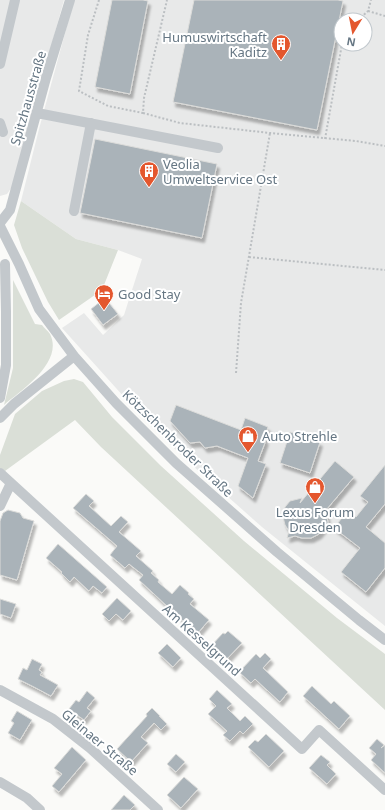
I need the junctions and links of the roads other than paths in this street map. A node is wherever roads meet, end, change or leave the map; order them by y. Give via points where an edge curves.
1 (15, 0) edge
2 (70, 0) edge
3 (0, 64) edge
4 (37, 113) junction
5 (91, 123) junction
6 (218, 148) dead end
7 (74, 211) dead end
8 (0, 223) edge
9 (0, 226) edge
10 (5, 264) dead end
11 (74, 356) junction
12 (0, 398) edge
13 (0, 418) edge
14 (0, 473) edge
15 (11, 483) junction
16 (0, 506) edge
17 (385, 640) edge
18 (0, 690) edge
19 (0, 782) edge
20 (385, 790) edge
21 (40, 810) edge
22 (158, 810) edge

1 - 3 street
2 - 4 street, Spitzhausstraße
4 - 5 street
4 - 8 street, Spitzhausstraße via 10,210
5 - 6 street
5 - 7 street
9 - 11 street, Kötzschenbroder Straße via 39,309
10 - 12 street via 6,365
11 - 13 street
11 - 17 street, Kötzschenbroder Straße via 116,403 176,463 277,552
14 - 15 street, Am Kesselgrund
15 - 16 street
15 - 20 street, Am Kesselgrund via 302,749 319,730
18 - 22 street, Gleinaer Straße via 53,719 90,748
19 - 21 street via 27,798

